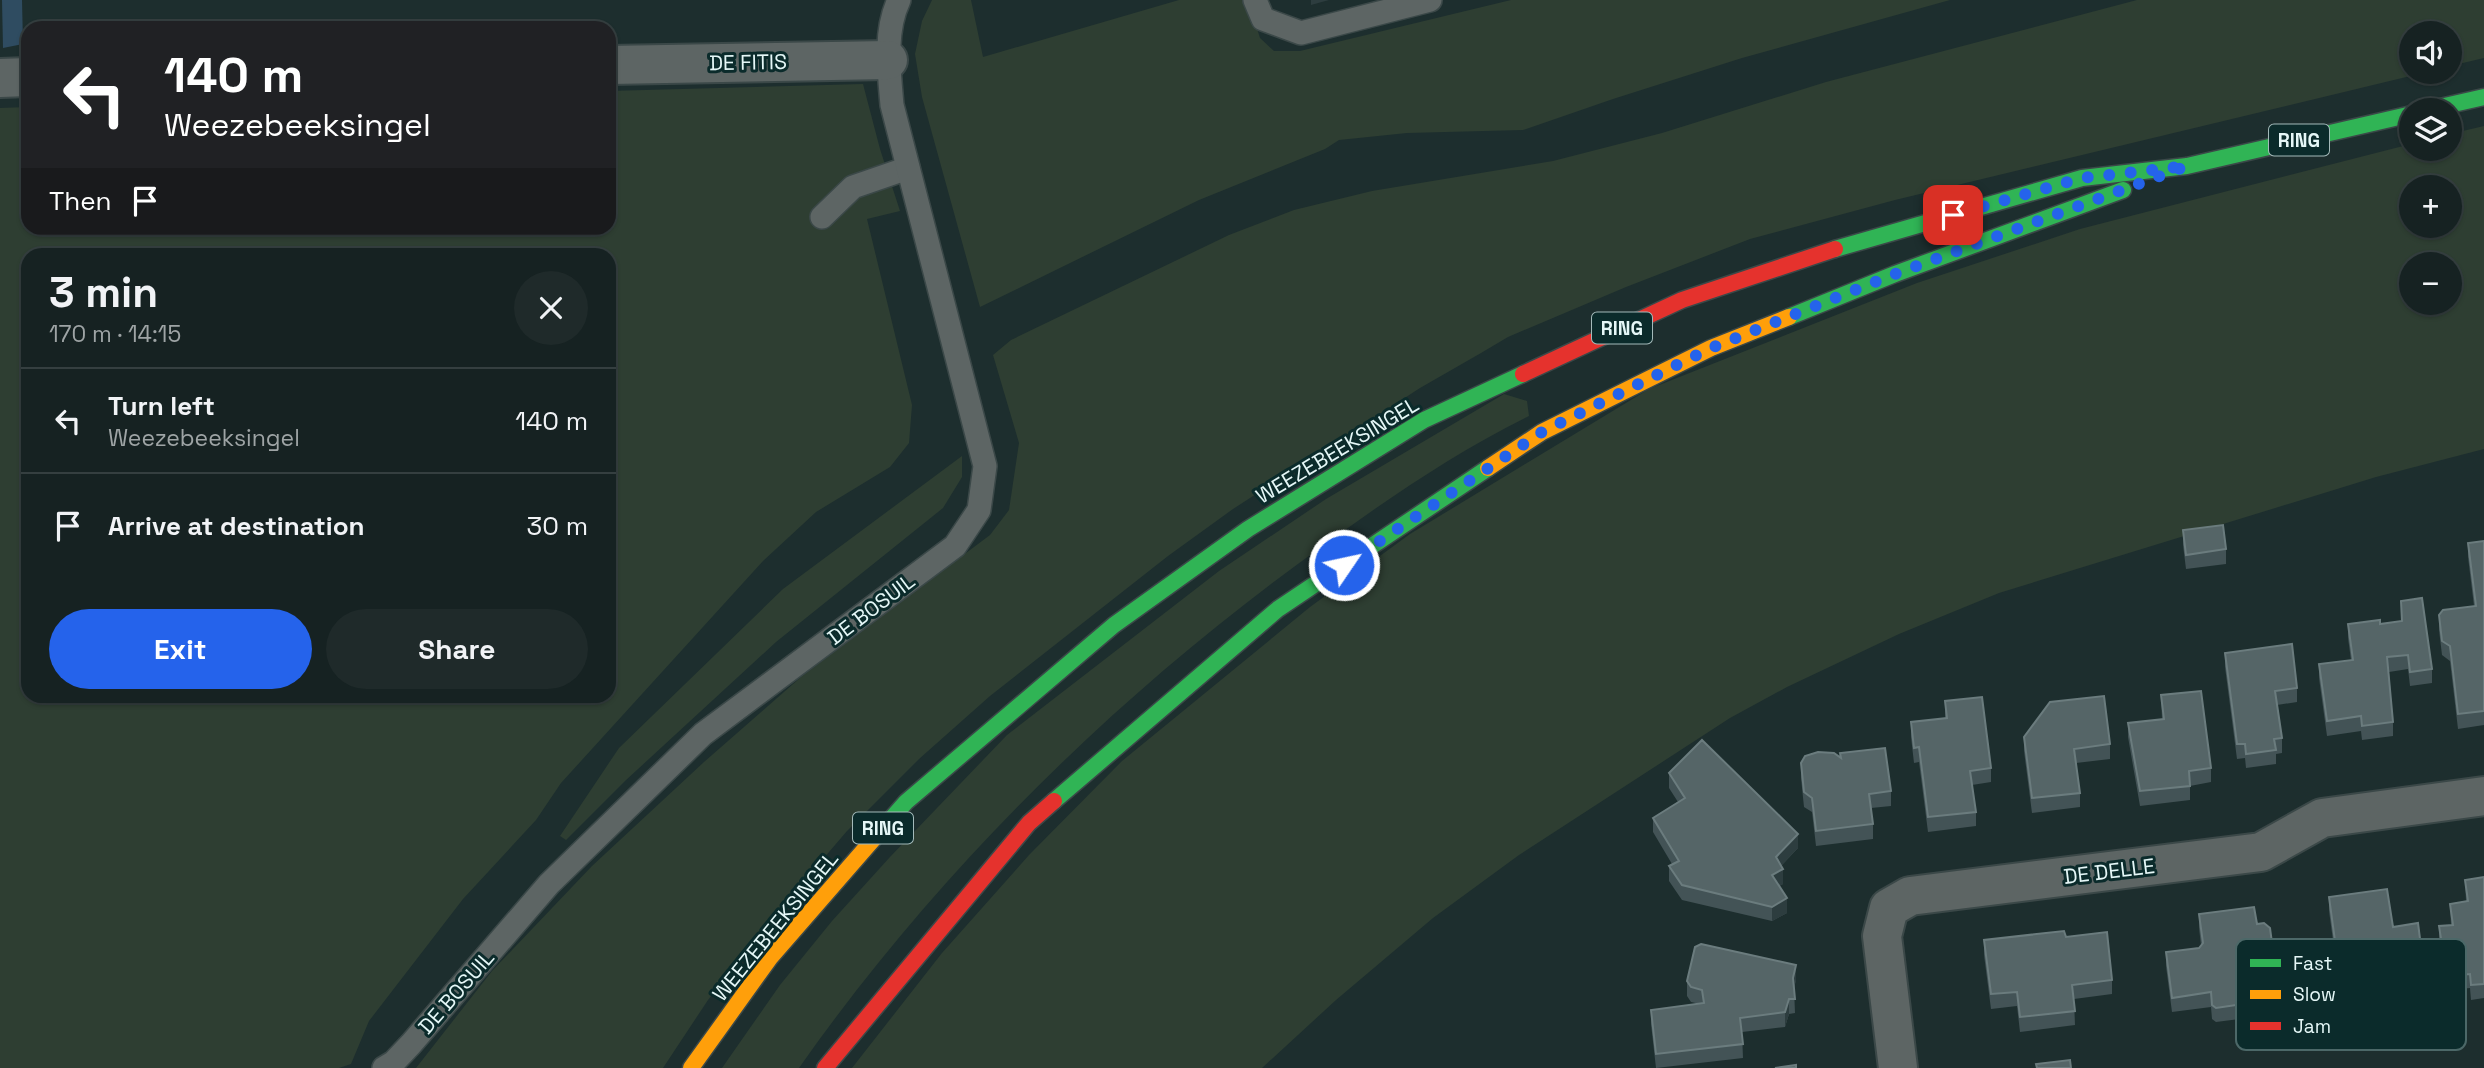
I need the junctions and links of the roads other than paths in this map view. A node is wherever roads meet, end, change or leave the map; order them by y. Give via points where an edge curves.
1 (898, 0) edge
2 (1255, 0) edge
3 (1430, 0) edge
4 (888, 60) junction
5 (616, 65) edge
6 (21, 77) edge
7 (0, 78) edge
8 (2484, 97) edge
9 (2462, 102) edge
10 (2399, 117) edge
11 (2187, 166) junction
12 (908, 168) junction
13 (822, 217) dead end
14 (2484, 796) edge
15 (384, 1068) edge
16 (691, 1068) edge
17 (825, 1068) edge
18 (1898, 1068) edge

1 - 4 lane, DE BOSUIL
2 - 3 lane via 1263,19 1301,33
4 - 5 street, DE FITIS
4 - 12 lane, DE BOSUIL via 892,105
6 - 7 street
8 - 9 main road
10 - 11 main road, WEEZEBEEKSINGEL / RING
11 - 16 main road, WEEZEBEEKSINGEL / RING via 2082,178 1837,248 1682,300 1424,420 1248,529 1114,625 906,802 770,958
11 - 17 main road, WEEZEBEEKSINGEL / RING via 1711,348 1542,432 1278,609 1029,823
12 - 13 lane via 853,187
12 - 15 lane, DE BOSUIL via 985,466 979,510 955,546 703,734 549,884 411,1044
14 - 18 street, DE DELLE via 2322,818 2261,852 1910,895 1889,908 1882,936

